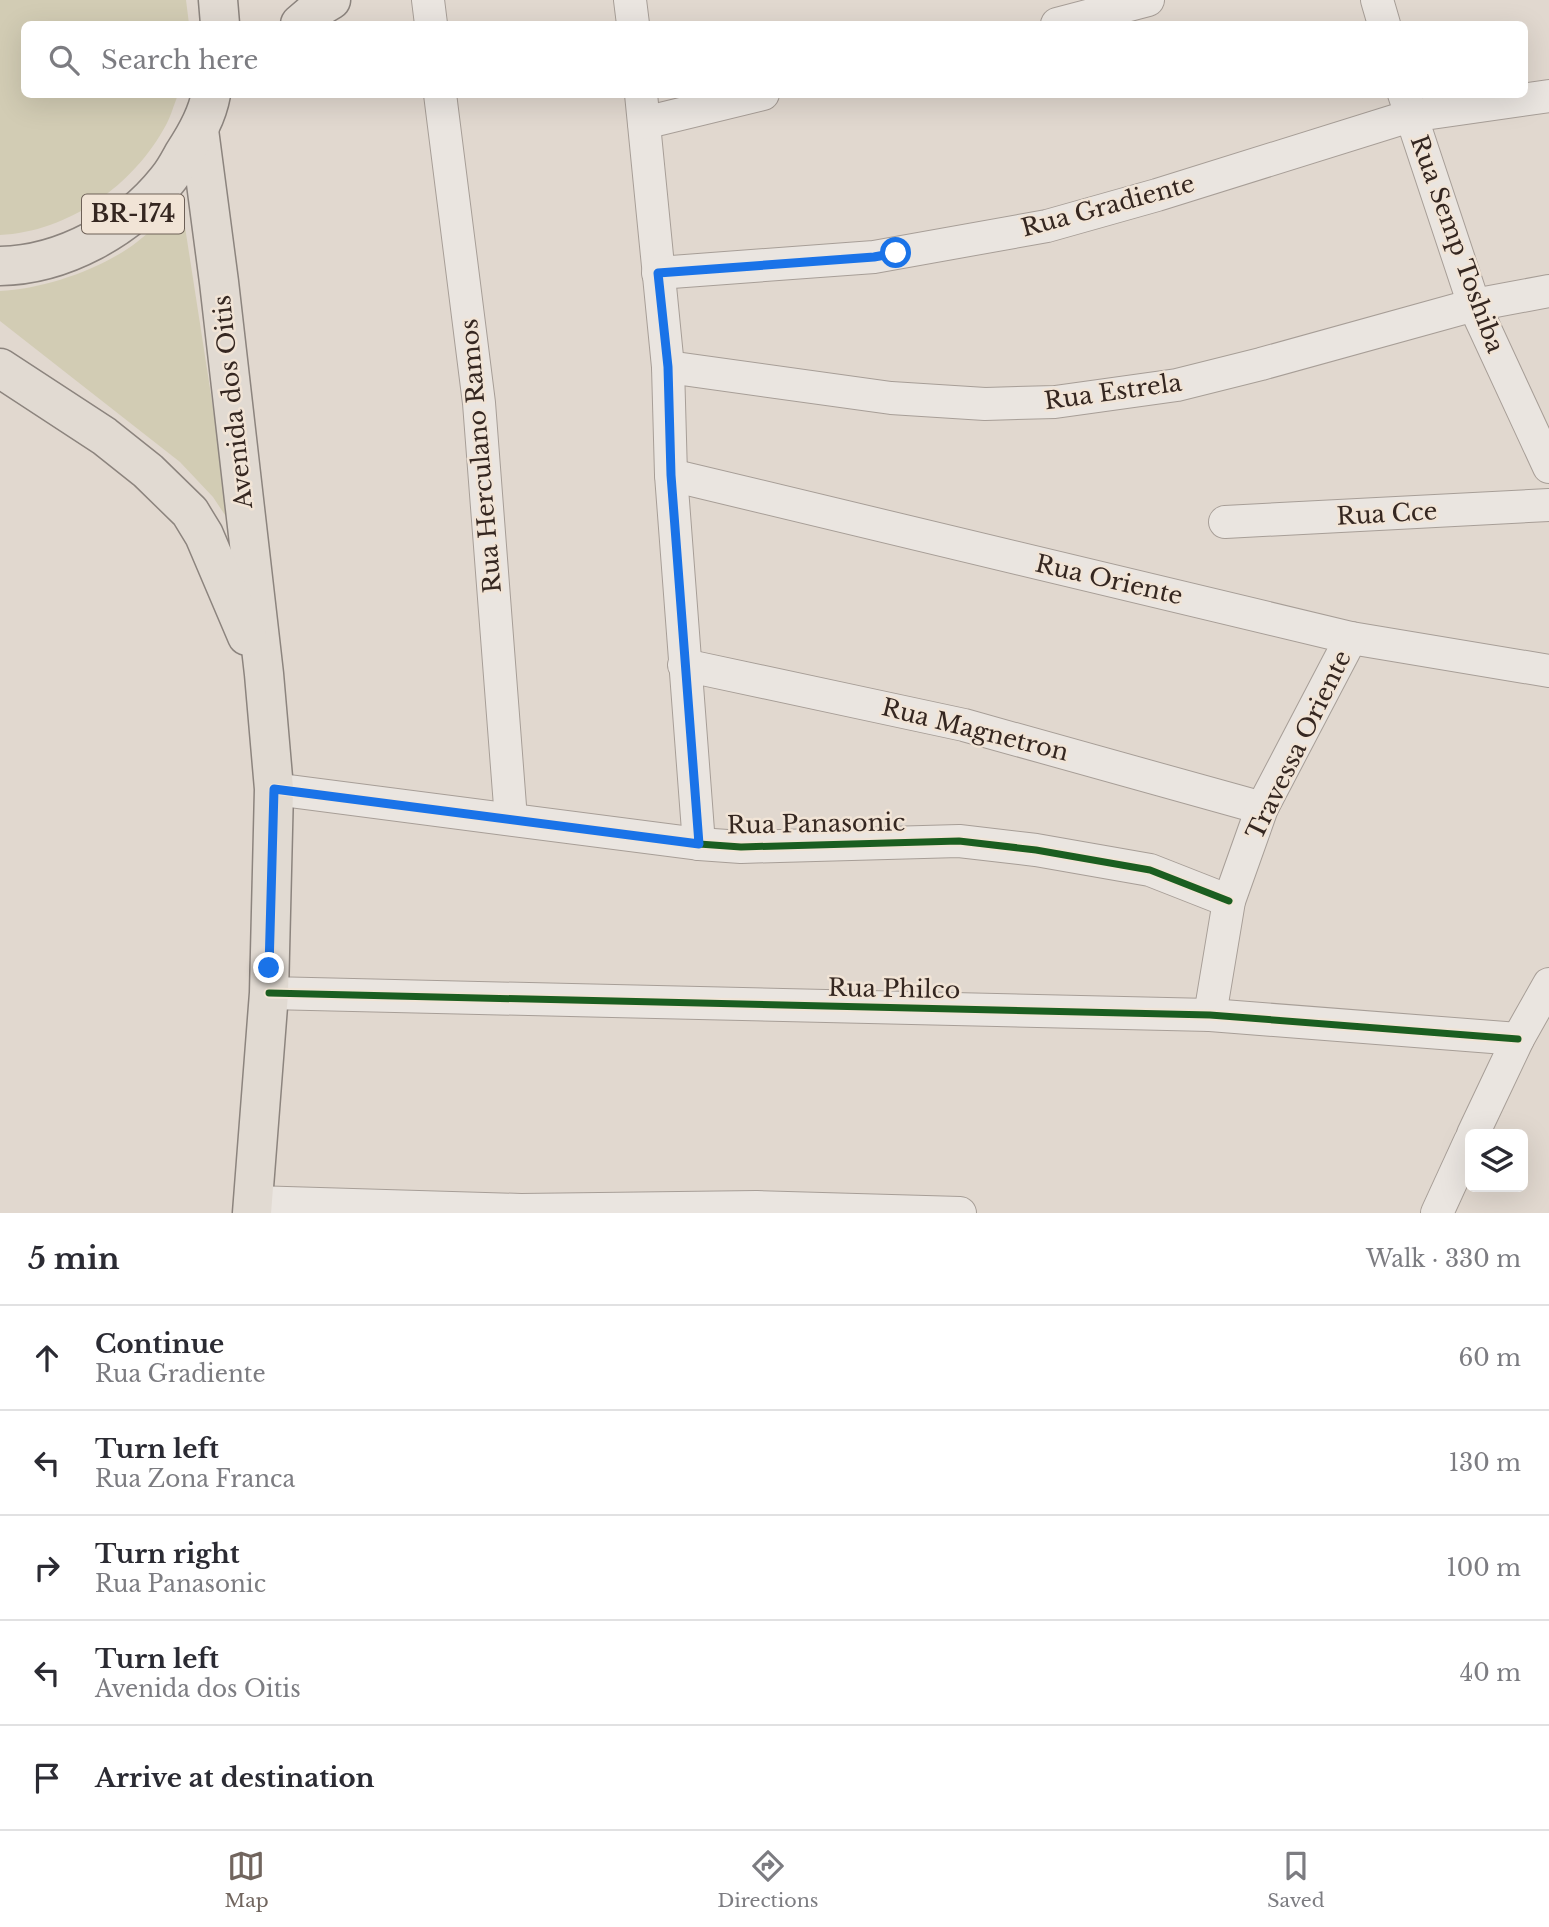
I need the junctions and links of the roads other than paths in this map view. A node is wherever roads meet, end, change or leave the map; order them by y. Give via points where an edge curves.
1 (218, 0) edge
2 (331, 0) edge
3 (428, 0) edge
4 (630, 0) edge
5 (1149, 0) edge
6 (1377, 0) edge
7 (220, 21) edge
8 (304, 21) edge
9 (431, 21) edge
10 (633, 21) edge
11 (1068, 21) edge
12 (1383, 21) edge
13 (1549, 96) edge
14 (1528, 97) edge
15 (441, 98) edge
16 (731, 98) edge
17 (1517, 98) edge
18 (209, 105) edge
19 (1407, 105) edge
20 (642, 109) edge
21 (0, 266) edge
22 (658, 273) junction
23 (1549, 291) edge
24 (1474, 305) junction
25 (668, 367) junction
26 (3, 376) edge
27 (1549, 467) edge
28 (671, 475) junction
29 (1549, 505) edge
30 (1225, 522) dead end
31 (1351, 638) junction
32 (684, 665) junction
33 (1549, 671) edge
34 (264, 674) junction
35 (274, 789) junction
36 (1262, 807) junction
37 (511, 819) junction
38 (699, 844) junction
39 (1229, 901) junction
40 (1549, 984) edge
41 (269, 993) junction
42 (1210, 1015) junction
43 (1518, 1039) junction
44 (1475, 1129) edge
45 (1465, 1152) edge
46 (253, 1207) edge
47 (960, 1213) edge
48 (1437, 1213) edge

1 - 7 main road
2 - 8 main road
3 - 9 street
4 - 10 street
5 - 11 street
6 - 12 street
13 - 14 street, Rua Gradiente
15 - 37 street, Rua Herculano Ramos via 479,403
16 - 20 street
17 - 19 street, Rua Gradiente
18 - 21 main road, BR-174 via 167,180 125,221 74,250 17,266
18 - 34 main road, Avenida dos Oitis via 219,282
19 - 22 street, Rua Gradiente via 1157,195 1047,226 874,257
19 - 24 street, Rua Semp Toshiba
20 - 22 street
22 - 25 street
23 - 24 street, Rua Estrela
24 - 25 street, Rua Estrela via 1177,385 1055,402 985,404 891,398
24 - 27 street, Rua Semp Toshiba
25 - 28 street
26 - 34 main road, Avenida dos Oitis via 104,436 190,512
28 - 31 street, Rua Oriente
28 - 32 street
29 - 30 street, Rua Cce
31 - 33 street, Rua Oriente
31 - 36 street, Travessa Oriente
32 - 36 street, Rua Magnetron via 964,725
32 - 38 street
34 - 35 main road, Avenida dos Oitis
35 - 37 street, Rua Panasonic
35 - 41 main road, Avenida dos Oitis
36 - 39 street, Travessa Oriente
37 - 38 street, Rua Panasonic
38 - 39 street, Rua Panasonic via 959,841 1150,870
39 - 42 street, Travessa Oriente
40 - 43 street
41 - 42 street, Rua Philco
41 - 46 main road, Avenida dos Oitis
42 - 43 street, Rua Philco
43 - 44 street
45 - 48 street
46 - 47 street via 757,1207

